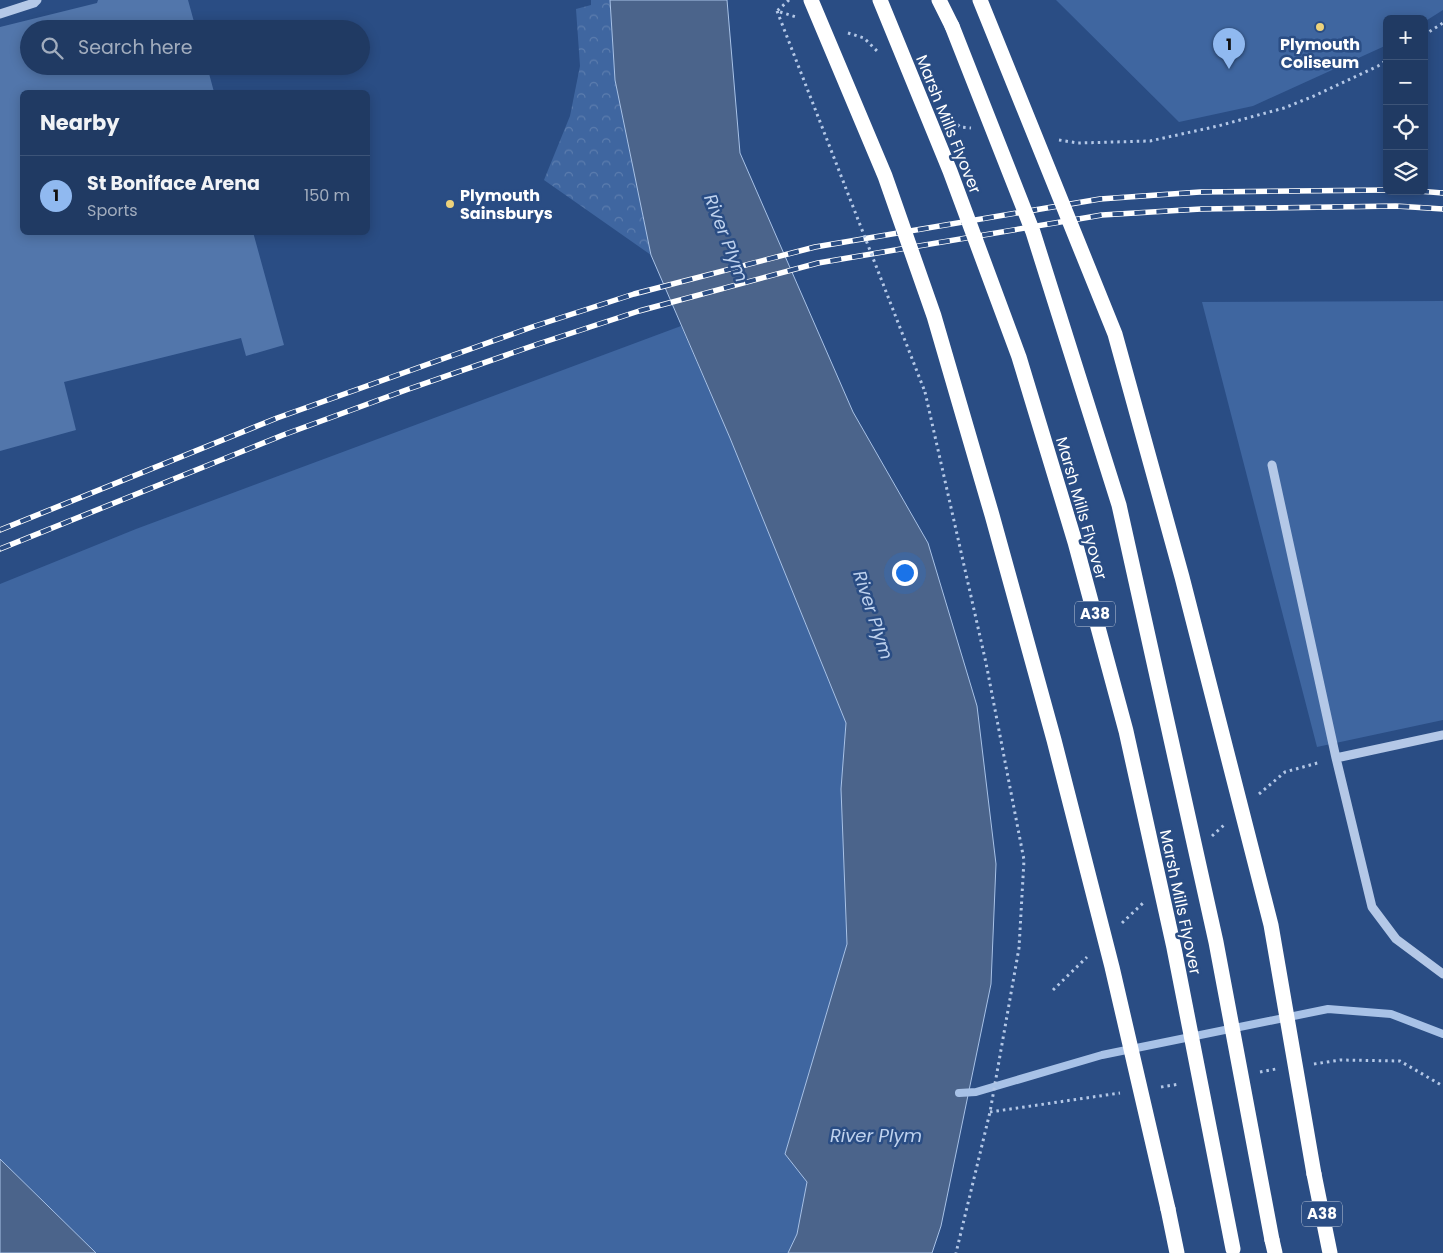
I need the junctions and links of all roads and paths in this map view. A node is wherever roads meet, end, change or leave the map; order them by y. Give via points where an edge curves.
1 (37, 0) edge
2 (789, 0) edge
3 (811, 0) edge
4 (880, 0) edge
5 (939, 0) edge
6 (980, 0) edge
7 (777, 11) junction
8 (0, 14) edge
9 (803, 19) dead end
10 (1443, 23) edge
11 (1428, 32) edge
12 (846, 33) dead end
13 (884, 57) dead end
14 (1383, 63) edge
15 (946, 114) dead end
16 (980, 130) dead end
17 (1058, 140) dead end
18 (1272, 465) dead end
19 (1443, 735) edge
20 (1336, 758) junction
21 (1443, 974) edge
22 (1274, 1246) edge
23 (1234, 1251) edge
24 (956, 1253) edge
25 (1177, 1253) edge
26 (1330, 1253) edge

1 - 8 lane
2 - 7 path
3 - 25 highway, bridge via 885,176 934,316 1054,740 1112,967
4 - 23 highway, Marsh Mills Flyover / A38, bridge via 950,171 1012,339 1075,542 1130,750 1174,948
5 - 22 highway, Marsh Mills Flyover, bridge via 1033,232 1119,505 1216,942
6 - 26 highway, A38, bridge via 1115,334 1182,578 1271,925
7 - 9 path
7 - 24 path, bridge via 925,392 986,663 1024,860 1019,948 991,1105
10 - 11 path
12 - 13 path via 864,38
14 - 17 path via 1284,108 1218,126 1150,141 1078,143
15 - 16 path via 960,127
18 - 20 lane
19 - 20 lane
20 - 21 lane via 1372,907 1396,938

